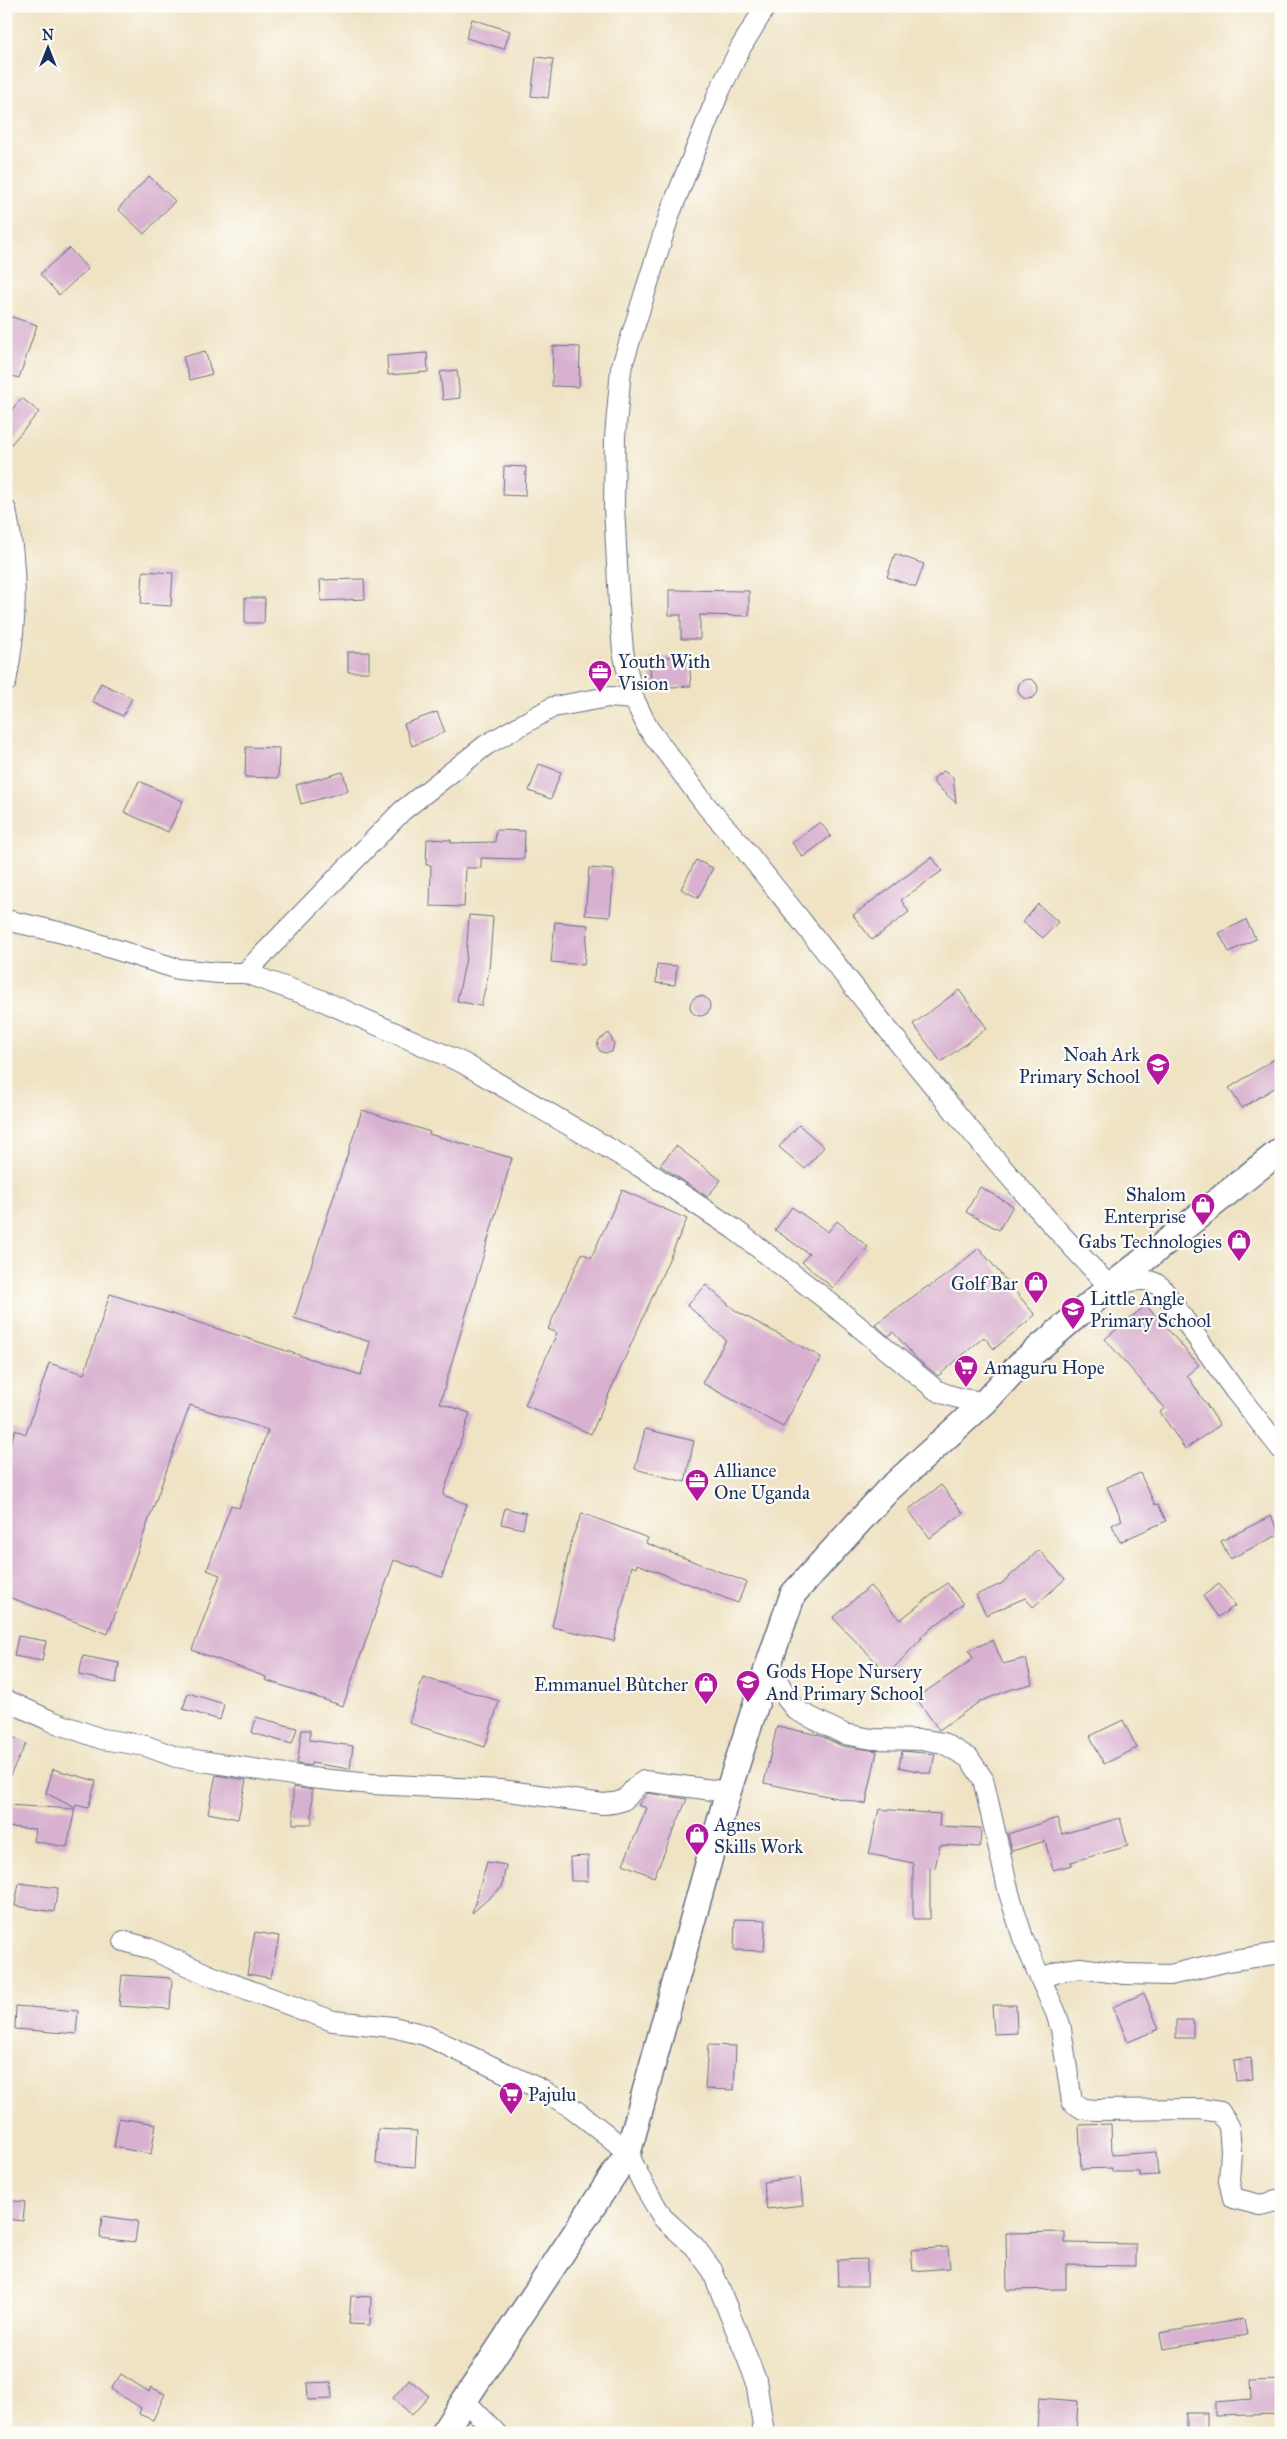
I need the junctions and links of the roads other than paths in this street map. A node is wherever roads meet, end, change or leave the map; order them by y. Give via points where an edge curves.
1 (766, 6) edge
2 (6, 510) edge
3 (6, 682) edge
4 (634, 699) junction
5 (6, 920) edge
6 (245, 973) junction
7 (1281, 1150) edge
8 (1110, 1287) junction
9 (984, 1402) junction
10 (1281, 1449) edge
11 (769, 1663) junction
12 (6, 1700) edge
13 (728, 1792) junction
14 (124, 1941) dead end
15 (1281, 1952) edge
16 (1040, 1978) junction
17 (628, 2153) junction
18 (1281, 2200) edge
19 (465, 2401) junction
20 (443, 2433) edge
21 (496, 2433) edge
22 (764, 2433) edge

1 - 4 street via 719,92 670,212 621,369 616,411 614,506 621,637
2 - 3 street via 15,569
4 - 6 street via 602,698 553,706 486,744 402,811
4 - 8 street via 648,728 708,808 931,1084 1016,1185
5 - 6 street via 63,933 178,968
6 - 9 street via 321,1000 462,1063 639,1166 713,1214 936,1390 965,1401
7 - 8 street
8 - 9 street via 1019,1365
8 - 10 street via 1142,1279 1161,1287 1240,1398
9 - 11 street via 888,1490 796,1589
11 - 13 street
11 - 16 street via 796,1710 844,1734 943,1743 969,1758 983,1779 1009,1893
12 - 13 street via 51,1722 102,1740 146,1746 176,1757 311,1778 501,1790 603,1804 627,1799 644,1781
13 - 17 street
14 - 17 street via 333,2021 393,2027 425,2035 571,2107
15 - 16 street via 1170,1975 1124,1974 1080,1968
16 - 18 street via 1061,2030 1072,2102 1082,2109 1096,2110 1200,2109 1220,2112 1229,2126 1229,2180 1233,2198 1260,2205
17 - 19 street
17 - 22 street via 663,2218 695,2246 712,2270 756,2380
19 - 20 street
19 - 21 street

